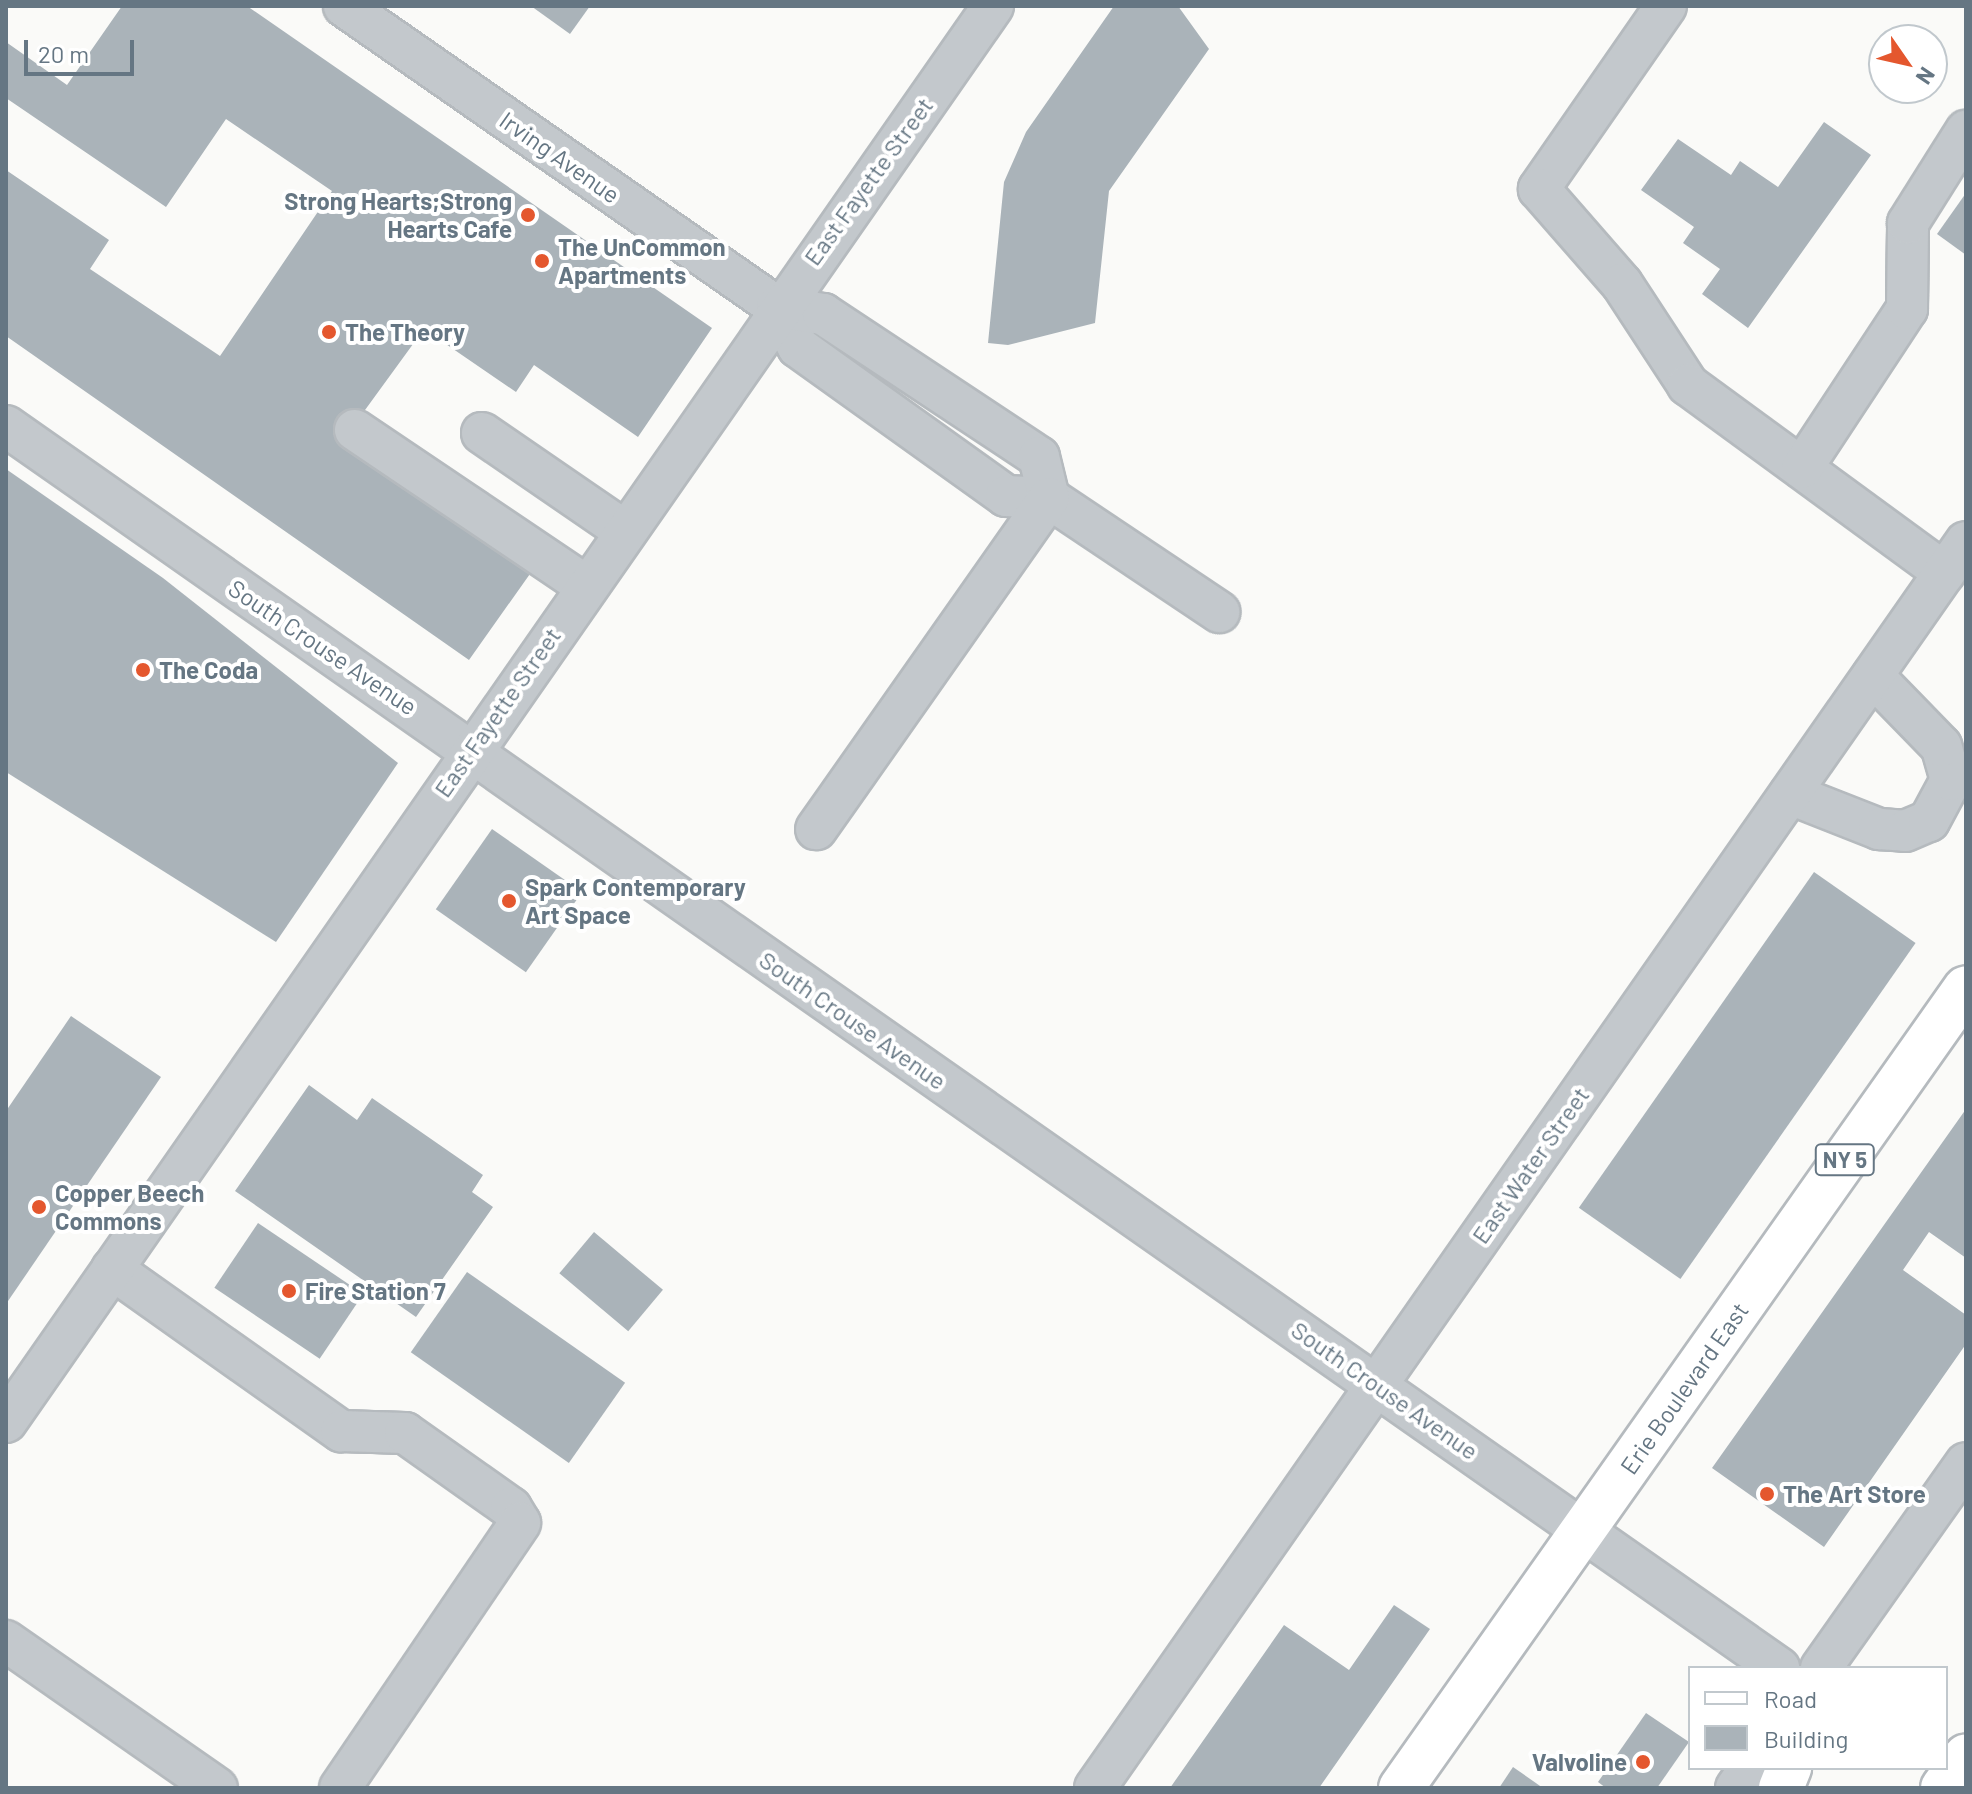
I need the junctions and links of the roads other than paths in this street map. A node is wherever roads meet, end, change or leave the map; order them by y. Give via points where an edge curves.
1 (344, 6) edge
2 (993, 6) edge
3 (1666, 6) edge
4 (1966, 131) edge
5 (777, 307) junction
6 (6, 426) edge
7 (355, 430) dead end
8 (482, 433) dead end
9 (1802, 468) junction
10 (1049, 498) junction
11 (623, 530) junction
12 (1955, 557) edge
13 (585, 585) junction
14 (1219, 612) dead end
15 (1873, 676) junction
16 (473, 749) junction
17 (1790, 794) junction
18 (816, 829) dead end
19 (1966, 988) edge
20 (112, 1269) junction
21 (1377, 1384) junction
22 (6, 1422) edge
23 (1966, 1463) edge
24 (1583, 1530) junction
25 (6, 1641) edge
26 (1776, 1666) edge
27 (1822, 1666) edge
28 (1966, 1756) edge
29 (1749, 1770) edge
30 (1925, 1770) edge
31 (217, 1788) edge
32 (340, 1788) edge
33 (1095, 1788) edge
34 (1401, 1788) edge
35 (1736, 1788) edge
36 (1943, 1788) edge
37 (1950, 1788) edge

1 - 5 street, Irving Avenue
2 - 5 street, East Fayette Street
3 - 9 street via 1539,189 1622,284 1688,385
4 - 9 street via 1908,223 1907,309
5 - 10 street via 798,347 1006,496
5 - 11 street, East Fayette Street
6 - 16 street, South Crouse Avenue
7 - 13 street
8 - 11 street
9 - 12 street
10 - 14 street
10 - 18 street
11 - 13 street, East Fayette Street
12 - 15 street, East Water Street
13 - 16 street, East Fayette Street
15 - 17 street, East Water Street
15 - 17 street via 1941,746 1951,780 1929,821 1905,831 1879,829
16 - 20 street, East Fayette Street
16 - 21 street, South Crouse Avenue
17 - 21 street, East Water Street
19 - 24 main road, Erie Boulevard East / NY 5
20 - 22 street, East Fayette Street
20 - 32 street via 341,1431 405,1433 511,1508 520,1523
21 - 24 street, South Crouse Avenue
21 - 33 street, East Water Street
23 - 27 street
24 - 26 street, South Crouse Avenue
24 - 34 main road, Erie Boulevard East / NY 5
25 - 31 street
28 - 36 main road, bridge
29 - 35 street
30 - 37 street

